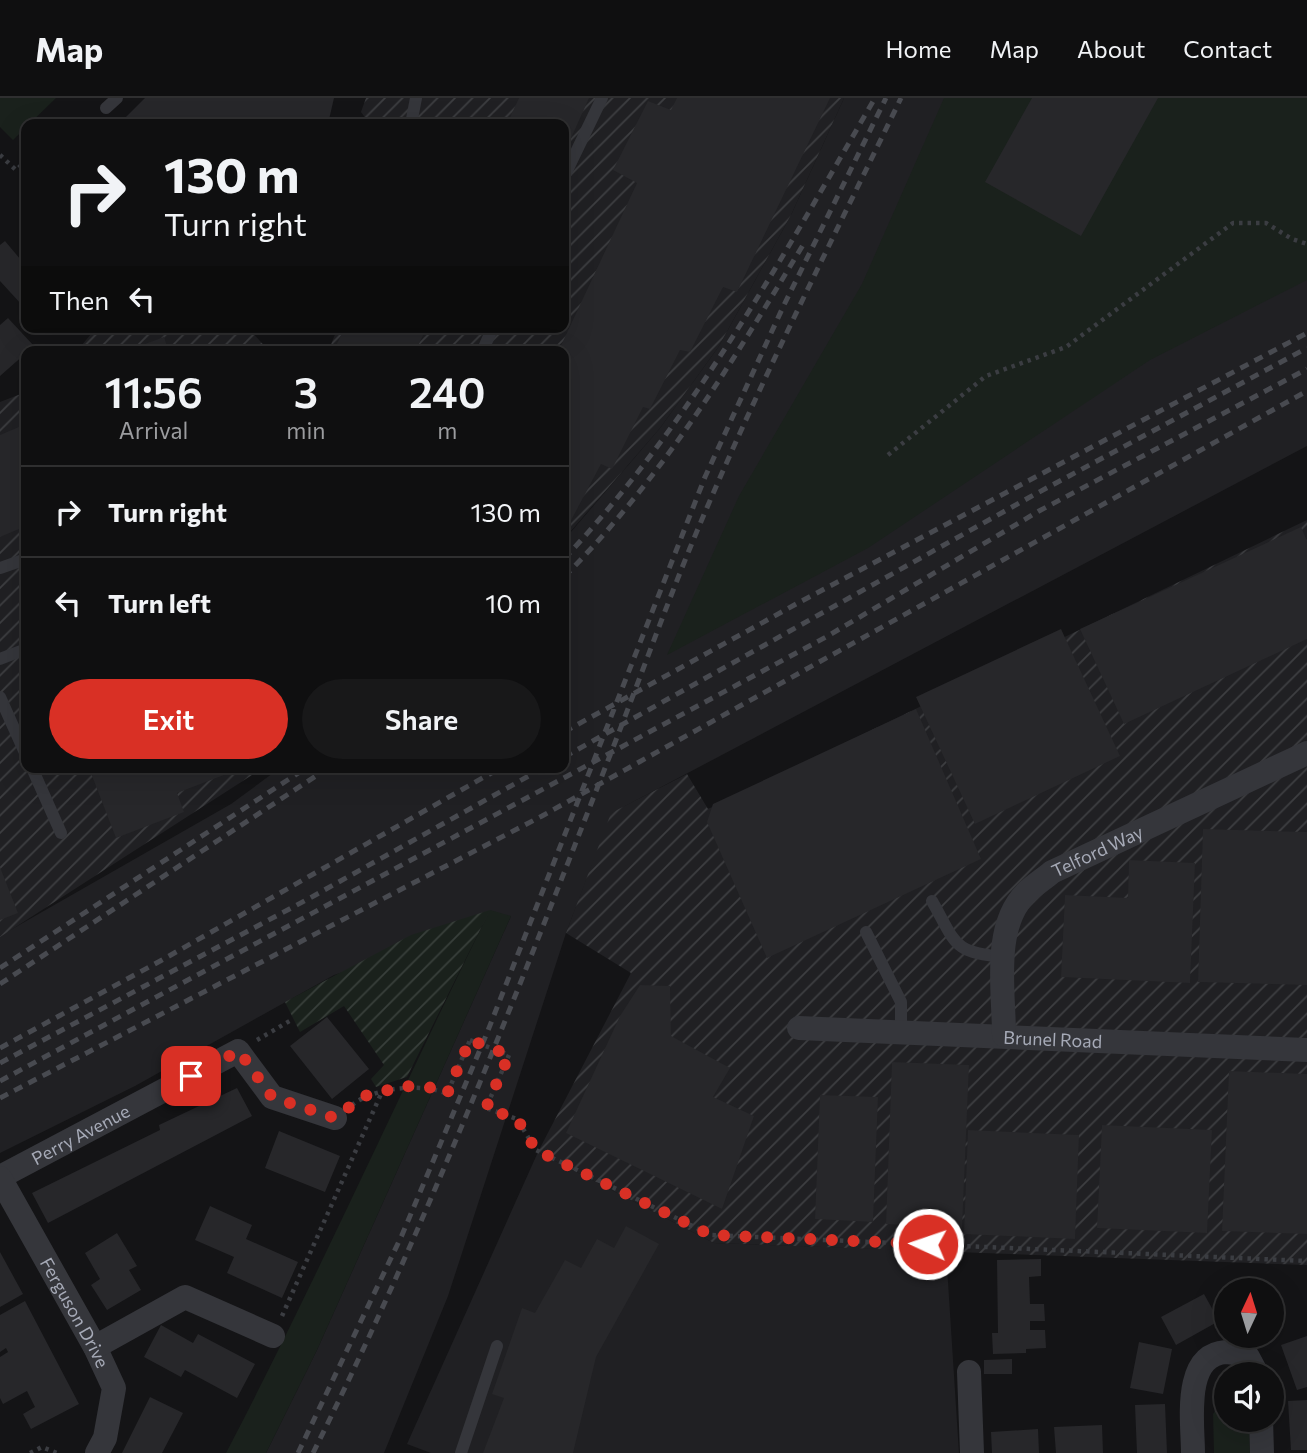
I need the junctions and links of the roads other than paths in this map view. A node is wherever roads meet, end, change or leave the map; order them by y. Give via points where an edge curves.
1 (117, 98) edge
2 (416, 98) edge
3 (602, 98) edge
4 (106, 108) dead end
5 (412, 119) edge
6 (569, 167) edge
7 (21, 561) edge
8 (0, 568) edge
9 (21, 651) edge
10 (0, 659) edge
11 (0, 696) edge
12 (21, 744) edge
13 (1307, 753) edge
14 (34, 773) edge
15 (61, 833) dead end
16 (932, 901) dead end
17 (866, 932) dead end
18 (1004, 957) junction
19 (799, 1028) dead end
20 (901, 1032) junction
21 (1004, 1035) junction
22 (1307, 1050) edge
23 (335, 1118) road end
24 (0, 1177) edge
25 (273, 1336) road end
26 (498, 1346) dead end
27 (95, 1347) junction
28 (1251, 1362) edge
29 (969, 1372) dead end
30 (1261, 1432) edge
31 (97, 1453) edge
32 (461, 1453) edge
33 (972, 1453) edge
34 (1193, 1453) edge
35 (1262, 1453) edge

1 - 4 lane
2 - 5 lane
3 - 6 lane
7 - 8 lane
9 - 10 lane
11 - 12 lane
13 - 18 street, Telford Way via 1052,872 1025,894 1010,919
14 - 15 lane
16 - 18 lane via 957,947 972,954
17 - 20 lane via 901,1002
18 - 21 street, Telford Way
19 - 20 street, Brunel Road
20 - 21 street, Brunel Road
21 - 22 street, Brunel Road
23 - 24 street, Perry Avenue via 272,1097 239,1051
24 - 27 street, Ferguson Drive
25 - 27 street via 185,1297
26 - 32 lane
27 - 31 street, Ferguson Drive via 114,1388 105,1438
28 - 34 street via 1248,1357 1227,1352 1207,1359 1197,1373
29 - 33 street
30 - 35 street

